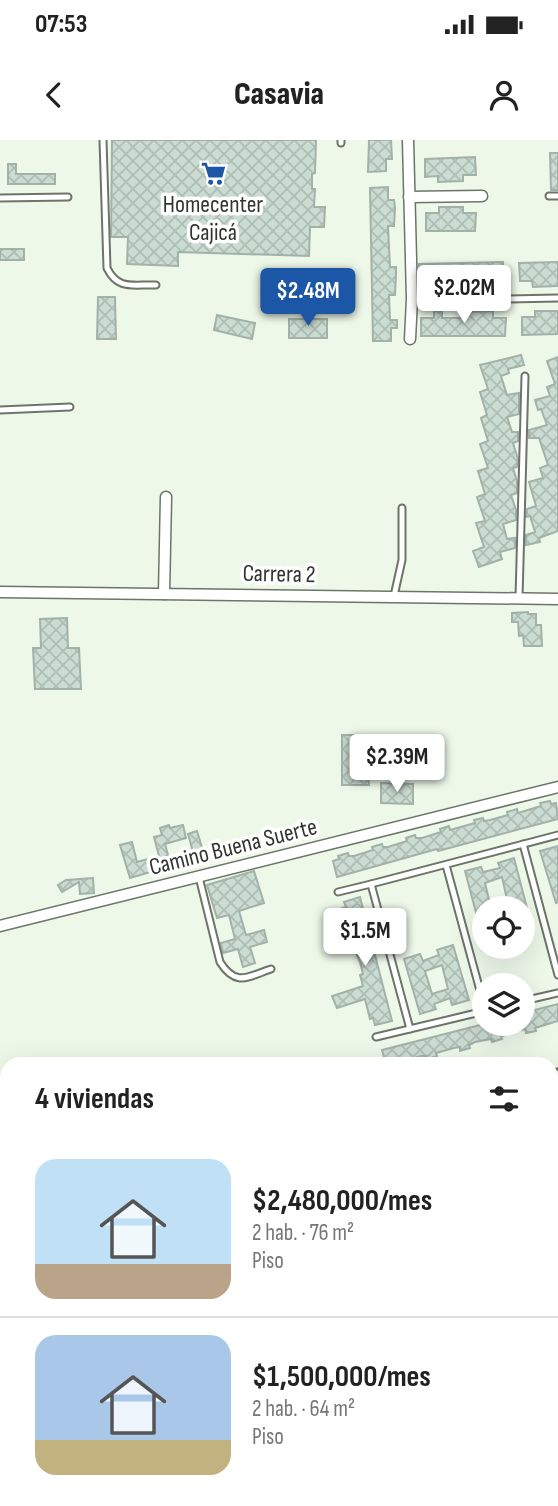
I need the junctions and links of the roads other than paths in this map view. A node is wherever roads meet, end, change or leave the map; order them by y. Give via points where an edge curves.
1 (103, 140) edge
2 (408, 140) edge
3 (482, 196) dead end
4 (549, 196) dead end
5 (558, 196) edge
6 (68, 197) dead end
7 (409, 197) junction
8 (0, 198) edge
9 (156, 285) dead end
10 (558, 298) edge
11 (412, 299) junction
12 (410, 339) dead end
13 (526, 376) dead end
14 (71, 407) dead end
15 (0, 410) edge
16 (166, 498) dead end
17 (402, 508) dead end
18 (0, 592) edge
19 (164, 594) junction
20 (394, 596) junction
21 (519, 598) junction
22 (558, 599) edge
23 (558, 787) edge
24 (558, 835) edge
25 (523, 844) junction
26 (446, 865) junction
27 (200, 877) junction
28 (371, 884) junction
29 (338, 892) dead end
30 (0, 926) edge
31 (271, 969) dead end
32 (475, 973) edge
33 (558, 975) edge
34 (558, 993) edge
35 (535, 998) edge
36 (472, 1013) edge
37 (410, 1029) junction
38 (376, 1037) dead end

1 - 9 lane via 107,268 112,279 122,284
2 - 7 street
3 - 7 street
4 - 5 lane
6 - 8 lane
7 - 11 street
10 - 11 lane
11 - 12 street
13 - 21 lane
14 - 15 lane
16 - 19 street
17 - 20 lane via 402,561
18 - 19 street, Carrera 2
19 - 20 street, Carrera 2
20 - 21 street, Carrera 2
21 - 22 street, Carrera 2
23 - 27 street, Camino Buena Suerte
24 - 25 lane
25 - 26 lane
25 - 33 lane
26 - 28 lane
26 - 32 lane
27 - 30 street, Camino Buena Suerte
27 - 31 lane via 220,962 228,974 241,979
28 - 29 lane
28 - 37 lane
34 - 35 lane
36 - 37 lane
37 - 38 lane

